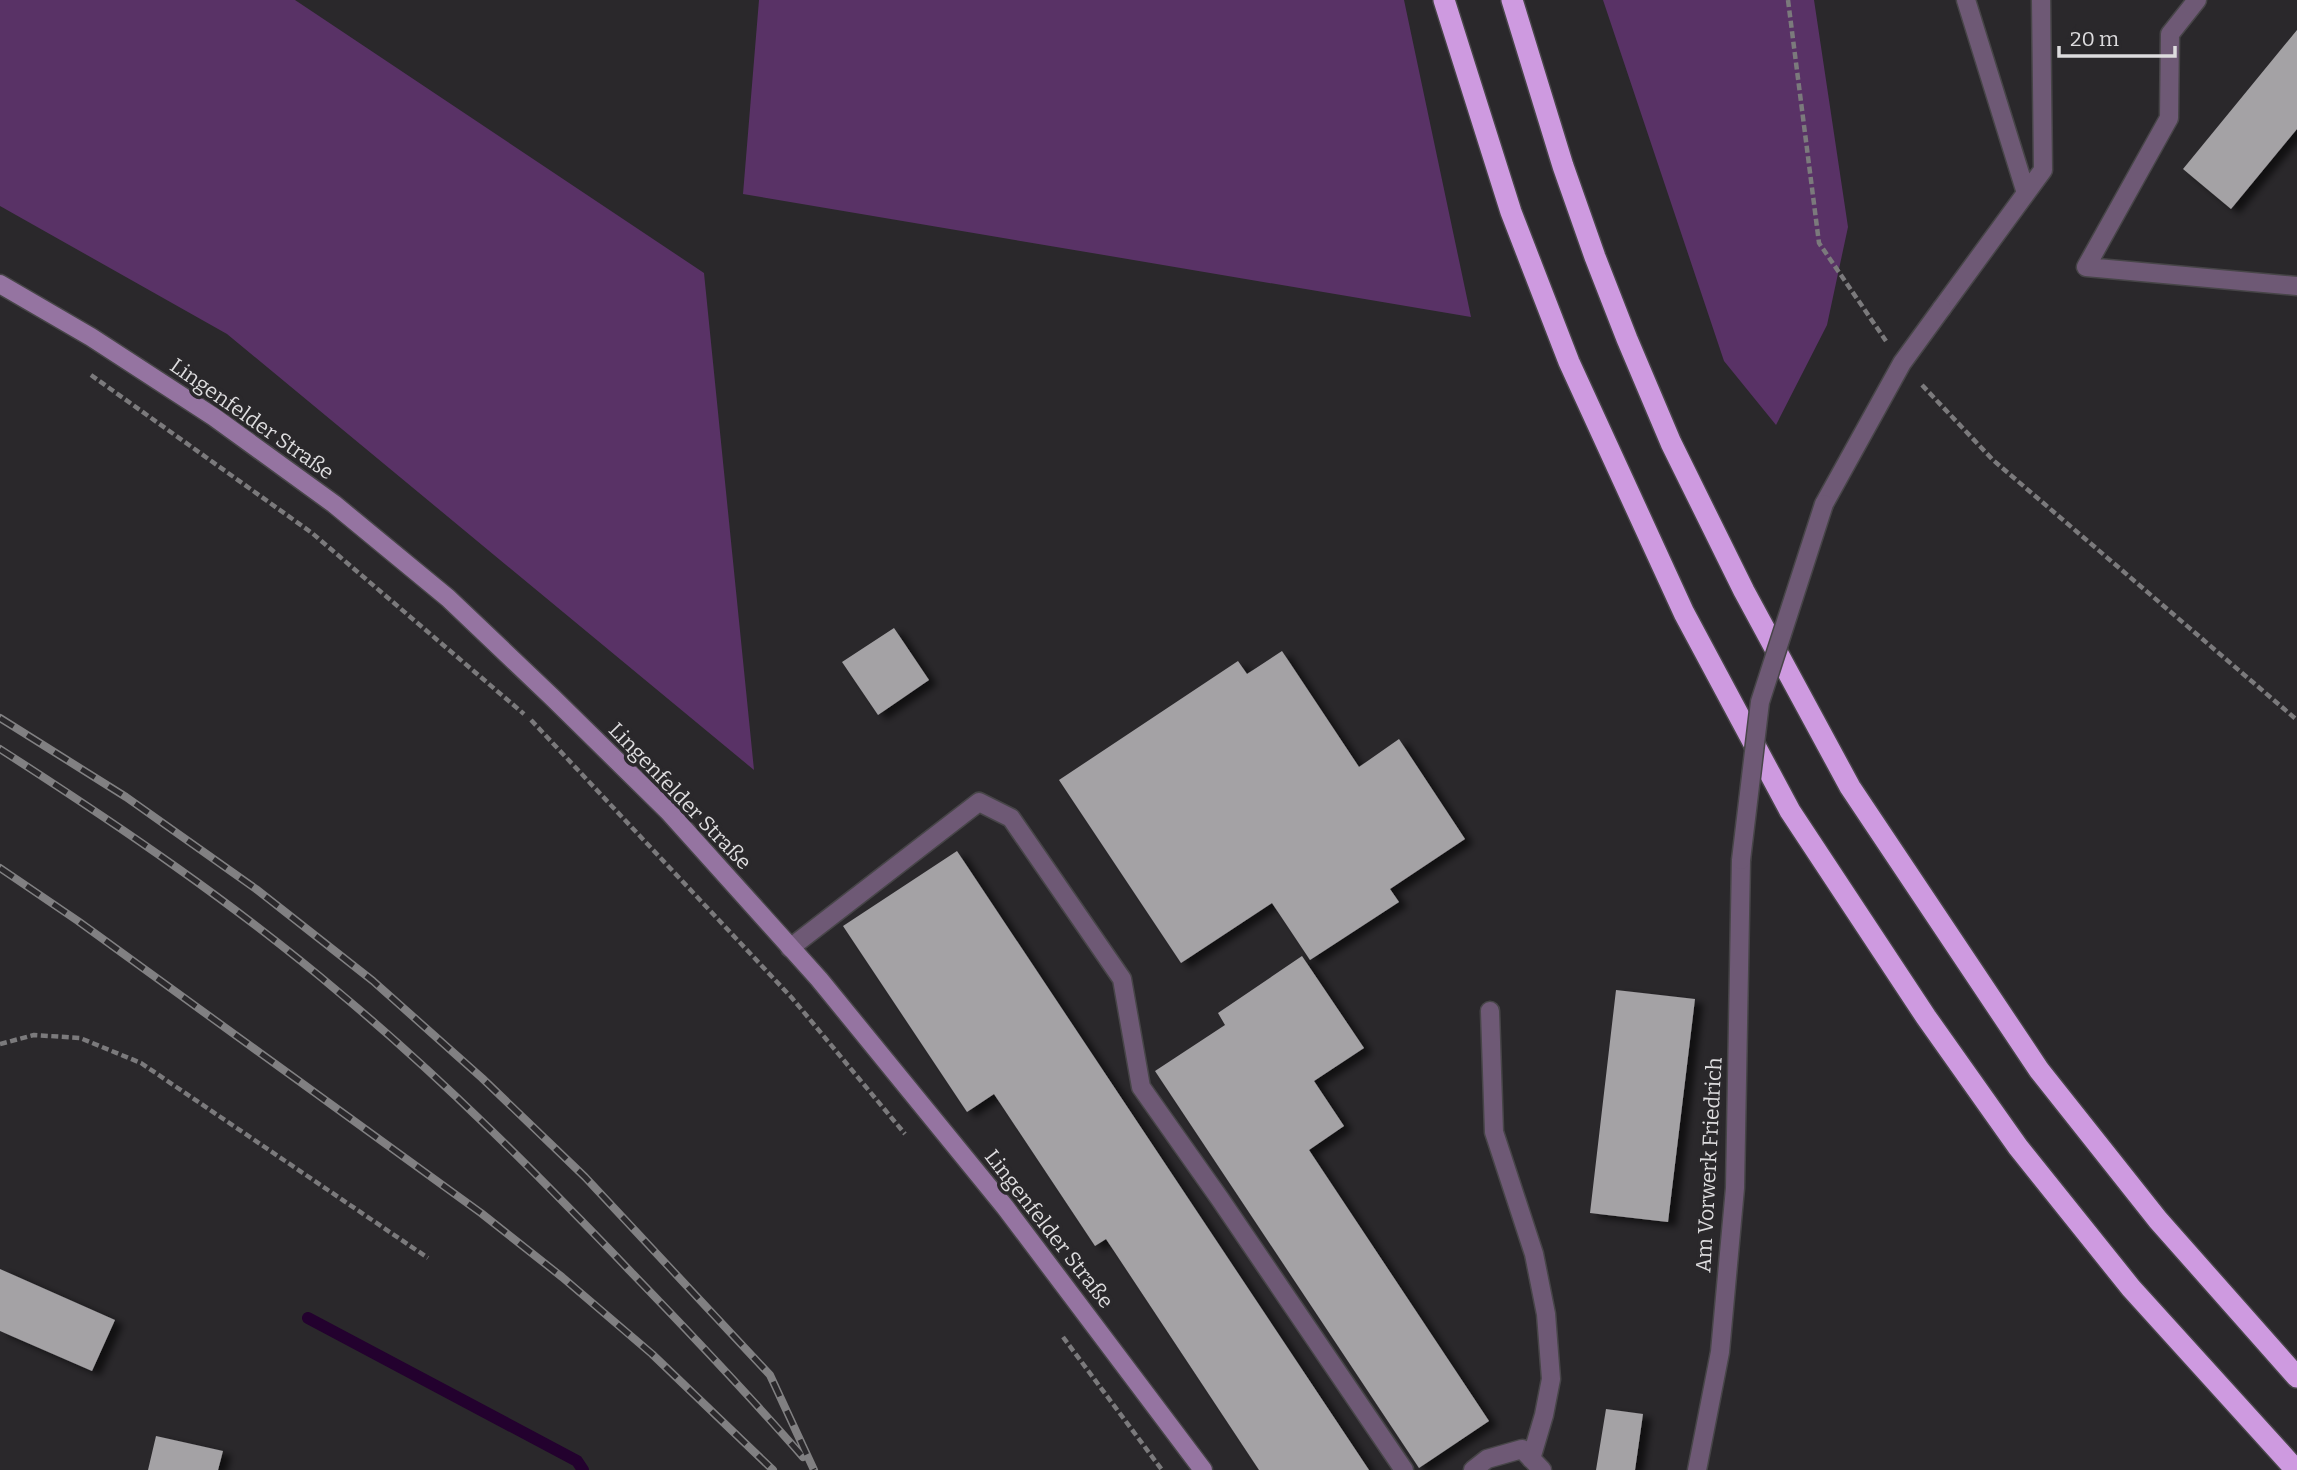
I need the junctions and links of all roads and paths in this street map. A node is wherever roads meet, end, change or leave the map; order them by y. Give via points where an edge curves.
1 (1444, 0) edge
2 (1513, 0) edge
3 (1788, 0) edge
4 (1966, 0) edge
5 (2041, 0) edge
6 (2197, 0) edge
7 (2026, 193) junction
8 (0, 284) edge
9 (2297, 286) edge
10 (1902, 363) junction
11 (91, 375) dead end
12 (2297, 720) edge
13 (790, 948) junction
14 (1490, 1011) dead end
15 (0, 1044) edge
16 (912, 1143) dead end
17 (428, 1258) dead end
18 (1055, 1326) dead end
19 (2297, 1377) edge
20 (1537, 1465) edge
21 (1162, 1470) edge
22 (1203, 1470) edge
23 (1404, 1470) edge
24 (1474, 1470) edge
25 (1697, 1470) edge
26 (2296, 1470) edge

1 - 26 highway via 1511,212 1569,362 1684,613 1790,811 2018,1146 2131,1288
2 - 19 highway via 1563,166 1626,339 1744,591 1850,787 2039,1070 2158,1220
3 - 10 path via 1819,243
4 - 7 street
5 - 7 street, Am Vorwerk Friedrich via 2043,170
6 - 9 street via 2170,34 2169,118 2086,267
7 - 10 street, Am Vorwerk Friedrich
8 - 13 main road, Lingenfelder Straße via 214,417 334,504 448,598 668,811
10 - 12 path via 1993,460
10 - 25 street, Am Vorwerk Friedrich, bridge via 1824,504 1760,702 1741,860 1735,1188 1720,1352
11 - 16 path via 312,533 527,717 792,998
13 - 22 main road, Lingenfelder Straße via 1005,1207
13 - 23 street via 979,802 1011,818 1122,979 1141,1087
14 - 20 street via 1494,1132 1534,1254 1546,1314 1551,1379
15 - 17 path via 34,1035 80,1038 141,1063
18 - 21 path
20 - 24 street via 1522,1449 1487,1459

